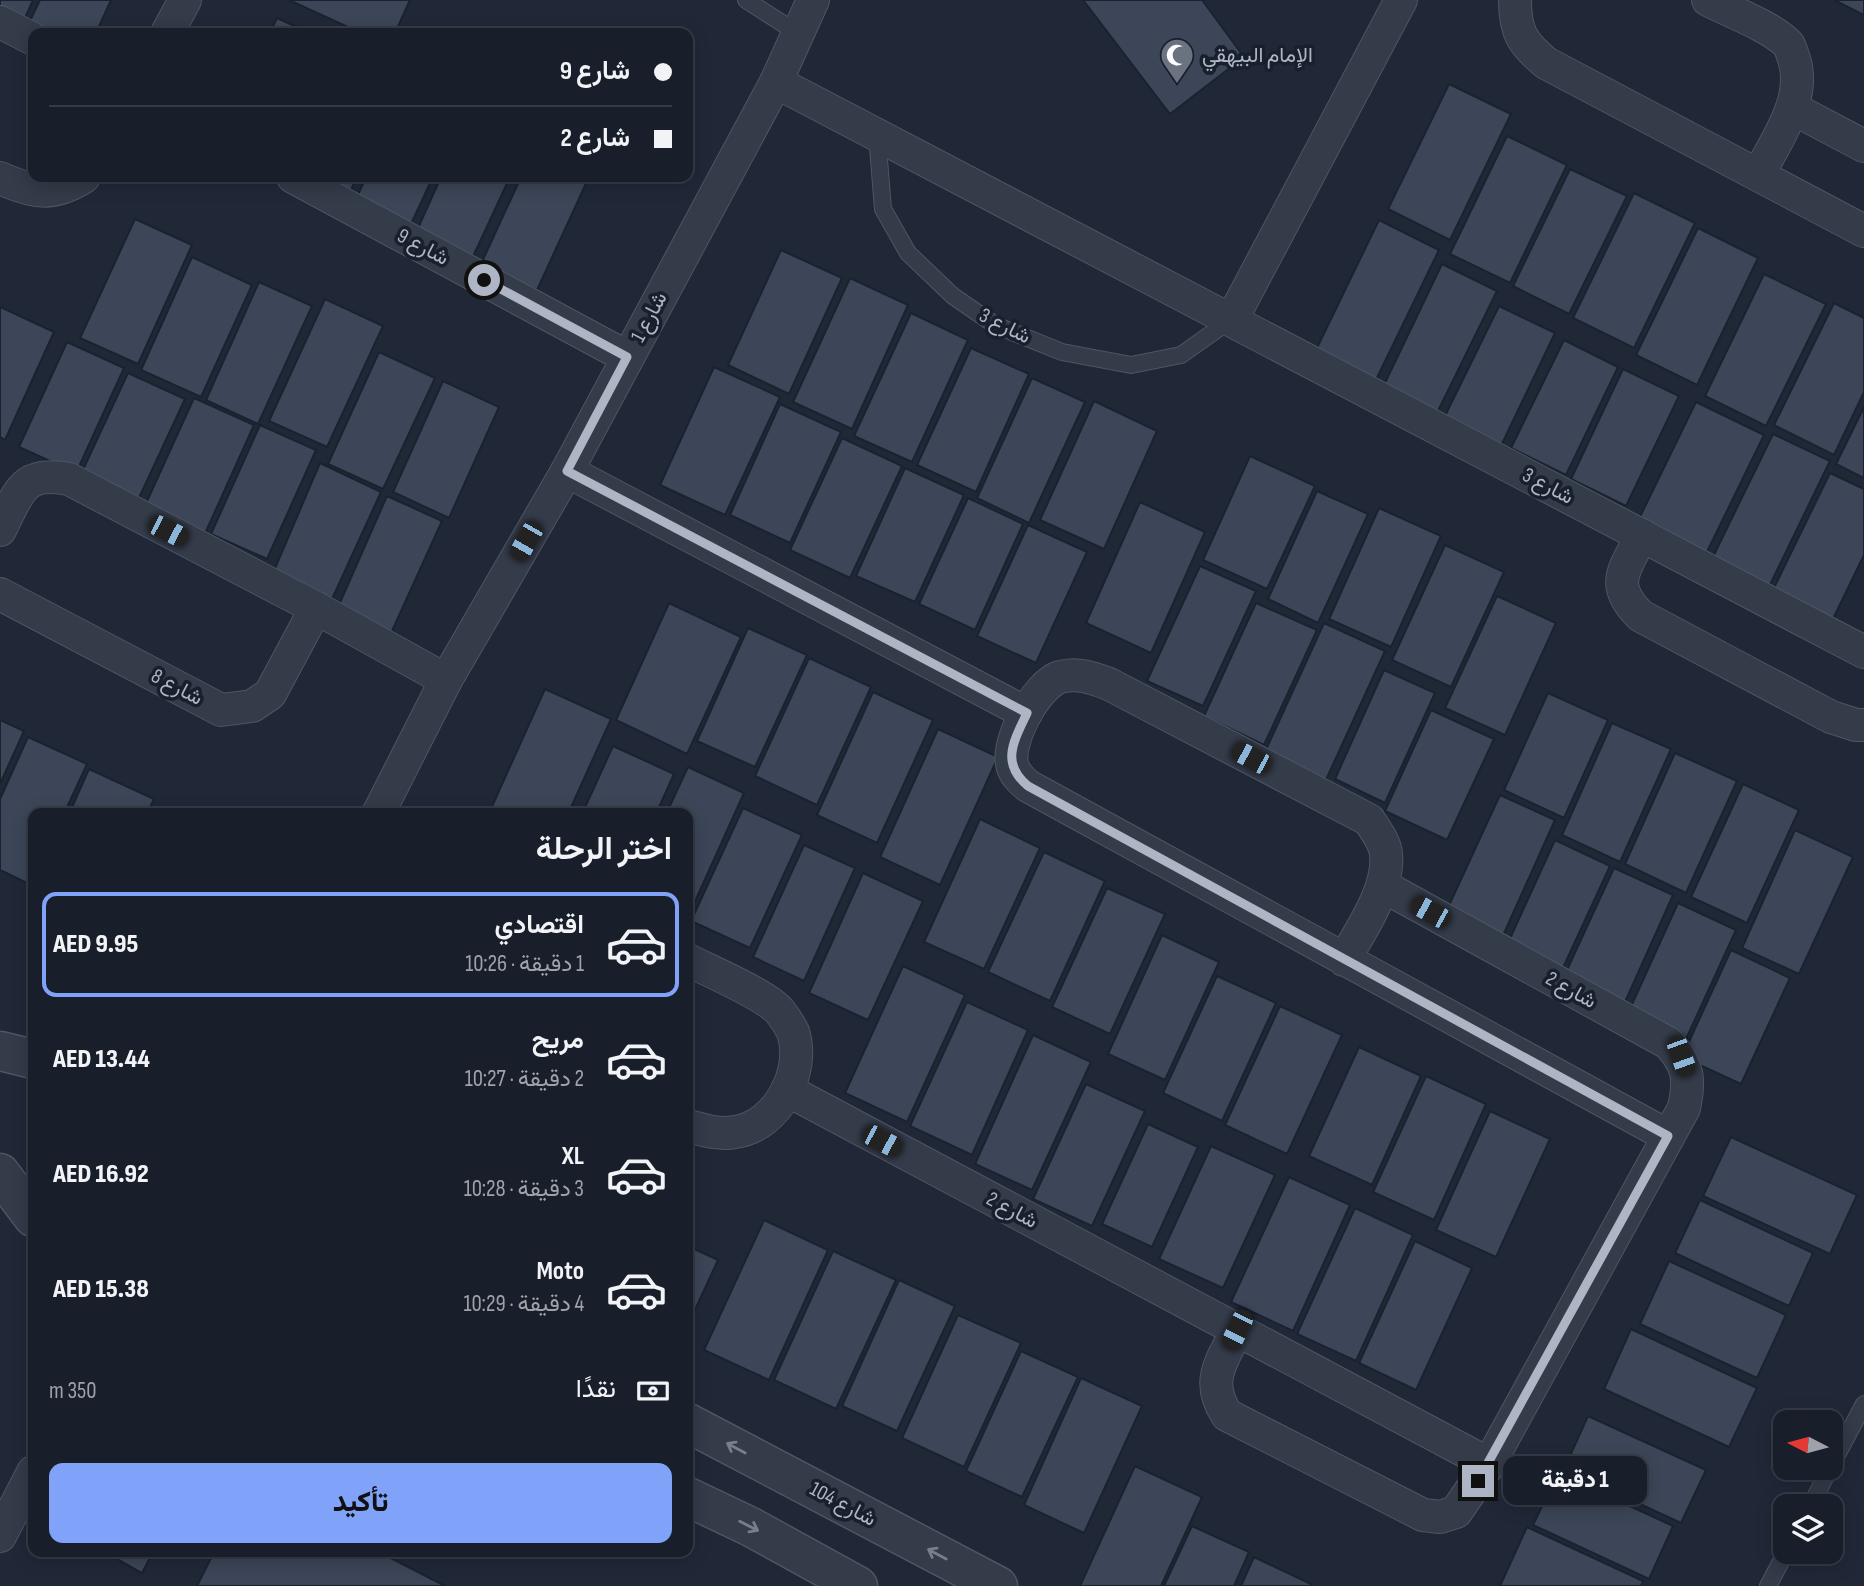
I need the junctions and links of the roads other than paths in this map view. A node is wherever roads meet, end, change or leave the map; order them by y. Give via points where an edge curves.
1 (185, 0) edge
2 (746, 0) edge
3 (813, 0) edge
4 (1401, 0) edge
5 (1515, 0) edge
6 (1708, 0) edge
7 (0, 22) edge
8 (170, 28) edge
9 (799, 34) junction
10 (28, 36) edge
11 (776, 82) junction
12 (1792, 108) junction
13 (877, 135) junction
14 (1864, 146) edge
15 (1759, 174) junction
16 (0, 178) edge
17 (75, 182) edge
18 (302, 182) edge
19 (1864, 231) edge
20 (1232, 319) junction
21 (627, 357) junction
22 (567, 471) junction
23 (0, 530) edge
24 (1642, 535) junction
25 (0, 594) edge
26 (316, 608) junction
27 (1864, 652) edge
28 (446, 680) junction
29 (1027, 713) junction
30 (1864, 725) edge
31 (389, 808) edge
32 (1383, 886) junction
33 (1344, 960) junction
34 (693, 963) edge
35 (0, 1051) edge
36 (28, 1058) edge
37 (787, 1090) junction
38 (693, 1128) edge
39 (1668, 1136) junction
40 (0, 1173) edge
41 (28, 1210) edge
42 (1237, 1330) junction
43 (1864, 1404) edge
44 (693, 1426) edge
45 (1843, 1444) edge
46 (1489, 1464) junction
47 (28, 1482) edge
48 (693, 1499) edge
49 (0, 1536) edge
50 (1780, 1564) edge
51 (838, 1586) edge
52 (998, 1586) edge
53 (1768, 1586) edge

1 - 8 street
2 - 9 lane
3 - 9 street, شارع 1
4 - 20 street, شارع 3
5 - 15 street via 1519,33 1546,63
6 - 12 street via 1790,46 1798,88
7 - 10 street
9 - 11 street, شارع 1
11 - 13 street, شارع 3
11 - 21 street, شارع 1
12 - 14 street
12 - 15 street
13 - 20 street, شارع 3
13 - 20 lane, شارع 3 via 883,209 908,253 953,296 995,325 1062,352 1131,365 1181,355
15 - 19 street
16 - 17 street via 37,192
18 - 21 street, شارع 9
20 - 24 street, شارع 3
21 - 22 street, شارع 1
22 - 28 street, شارع 1
22 - 29 street
23 - 26 street via 23,486 49,476 69,480
24 - 27 street, شارع 3
24 - 30 street via 1620,586 1641,616 1831,717
25 - 26 street, شارع 8 via 221,710 253,706 270,694
26 - 28 street
28 - 31 street, شارع 1
29 - 32 street via 1043,688 1060,677 1085,676 1109,684 1369,820 1386,853
29 - 33 street via 1012,744 1012,764 1017,777 1028,786
32 - 33 street
32 - 39 street, شارع 2 via 1668,1043 1681,1056 1688,1090 1684,1108
33 - 39 street
34 - 37 street via 779,1010 793,1031 794,1073
35 - 36 street
37 - 38 street via 775,1110 755,1126 735,1132
37 - 42 street, شارع 2
39 - 46 street, شارع 2
40 - 41 street
42 - 46 street, شارع 2
42 - 46 street, شارع 2 via 1216,1372 1218,1401 1227,1415 1423,1516 1456,1512
43 - 45 lane
52 -> 44 street, شارع 104
47 - 49 street
48 -> 51 street via 751,1527
50 - 53 lane

